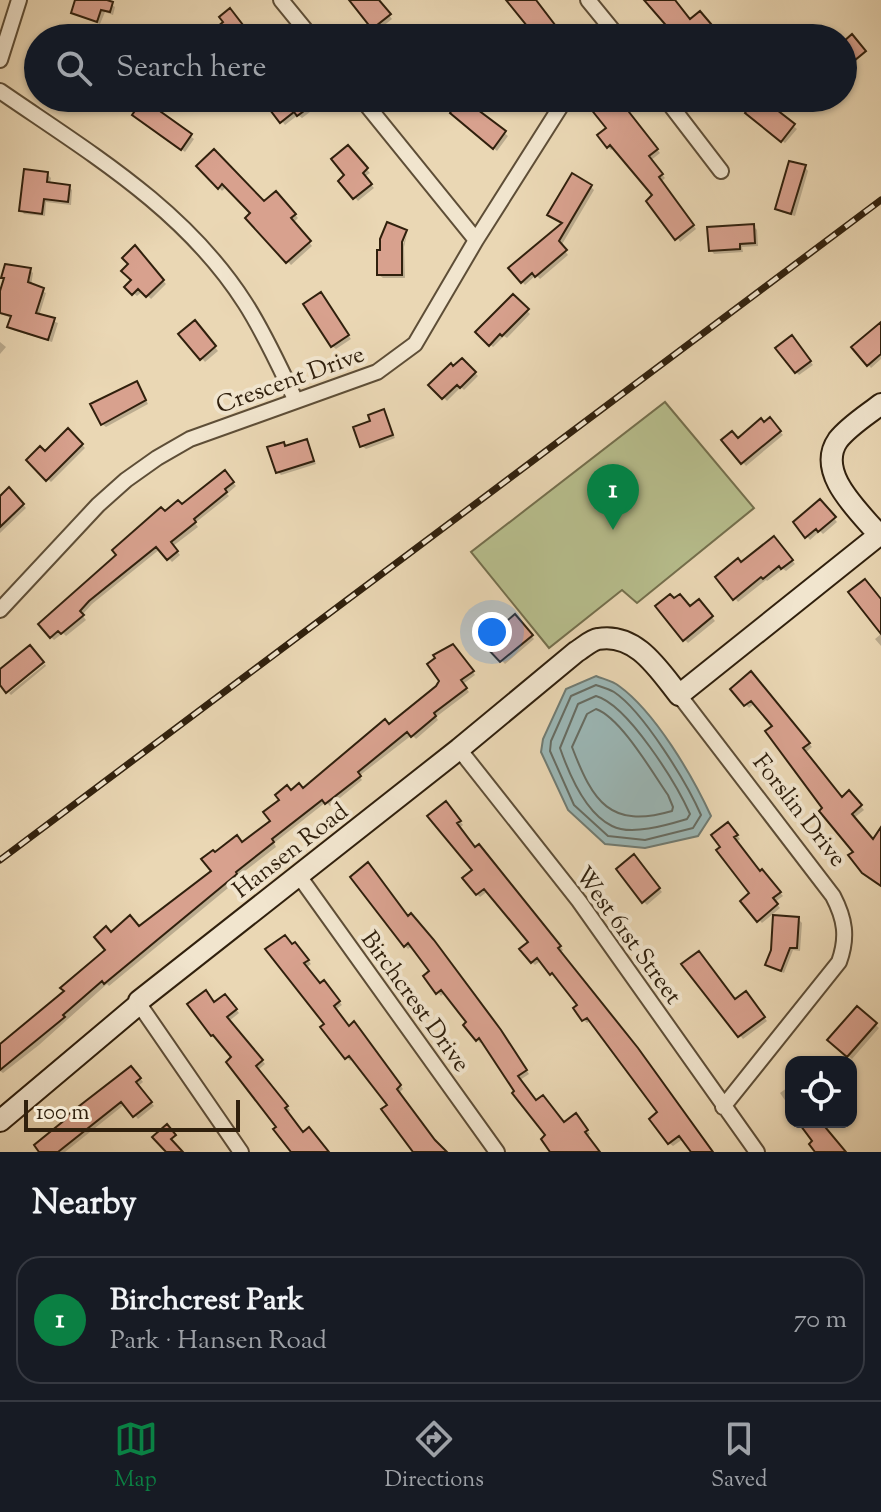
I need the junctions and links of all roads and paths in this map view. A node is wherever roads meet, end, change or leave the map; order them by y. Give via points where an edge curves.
1 (19, 0) edge
2 (281, 0) edge
3 (589, 0) edge
4 (301, 24) edge
5 (608, 24) edge
6 (0, 60) edge
7 (0, 91) edge
8 (24, 108) edge
9 (31, 112) edge
10 (372, 112) edge
11 (557, 112) edge
12 (676, 112) edge
13 (721, 171) dead end
14 (476, 240) junction
15 (296, 401) junction
16 (881, 404) edge
17 (880, 536) edge
18 (0, 610) edge
19 (621, 640) joint
20 (679, 695) junction
21 (459, 749) junction
22 (299, 876) junction
23 (139, 1004) junction
24 (723, 1107) junction
25 (0, 1121) edge
26 (241, 1152) edge
27 (497, 1152) edge
28 (757, 1152) edge

1 - 6 street
2 - 4 street
3 - 5 street
7 - 8 street
9 - 15 street via 150,196 187,229 245,303
10 - 14 street
11 - 14 street, Crescent Drive
12 - 13 street
14 - 15 street, Crescent Drive via 415,344 377,372
15 - 18 street, Crescent Drive via 190,439 136,473 98,505
16 - 17 street via 837,441 832,456 842,490
17 - 20 street
19 - 20 street, Forslin Drive via 650,657
19 - 21 street, Hansen Road via 597,639 576,652
20 - 24 street, Forslin Drive via 833,896 845,928 839,962
21 - 22 street, Hansen Road
21 - 24 street, West 61st Street via 579,901
22 - 23 street, Hansen Road
22 - 27 street, Birchcrest Drive
23 - 25 street, Hansen Road
23 - 26 street
24 - 28 street, West 61st Street

